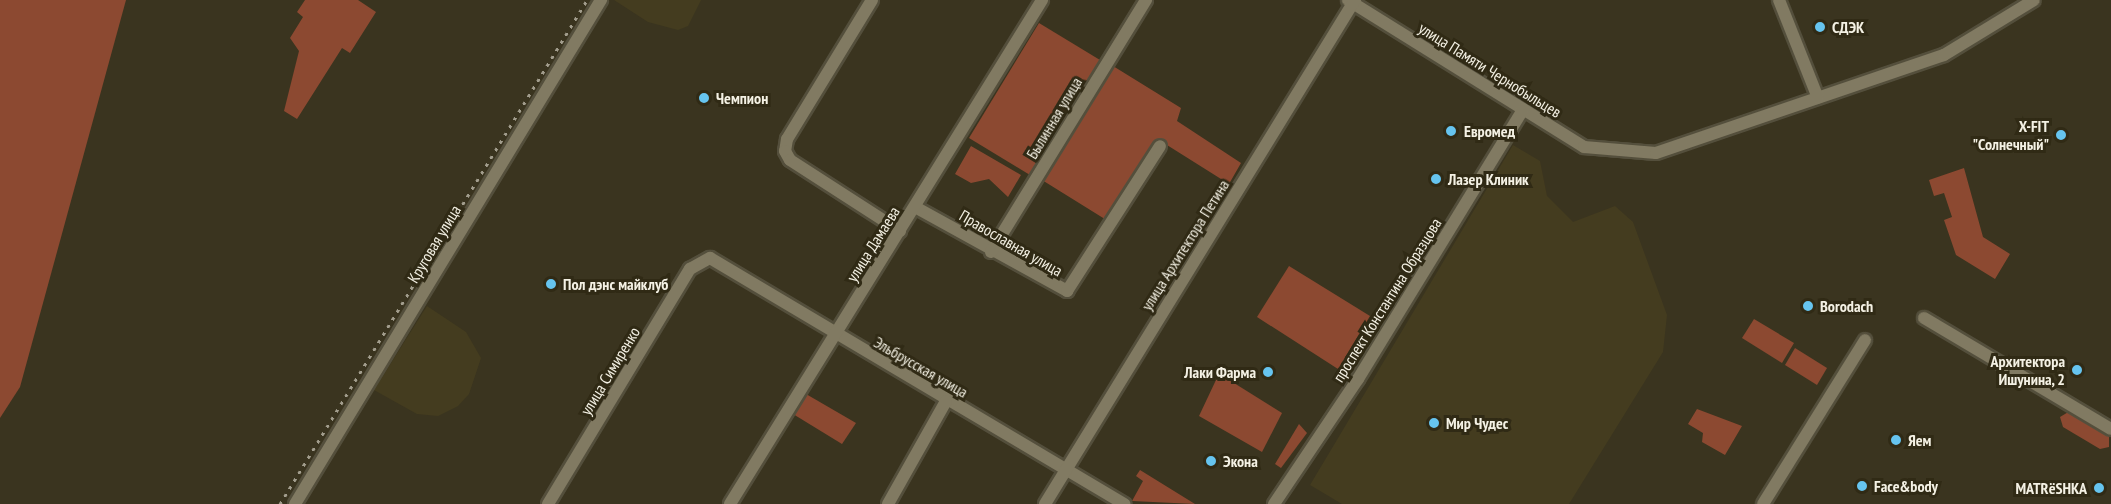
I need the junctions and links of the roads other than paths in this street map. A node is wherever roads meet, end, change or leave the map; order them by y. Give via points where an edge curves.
1 (601, 0) edge
2 (872, 0) edge
3 (1042, 0) edge
4 (1146, 0) edge
5 (1779, 0) edge
6 (2034, 0) edge
7 (1352, 1) edge
8 (1818, 98) junction
9 (1523, 110) junction
10 (1160, 146) dead end
11 (915, 207) junction
12 (900, 231) junction
13 (991, 252) junction
14 (702, 259) joint
15 (1924, 318) dead end
16 (834, 336) junction
17 (1865, 340) dead end
18 (946, 401) junction
19 (2111, 429) edge
20 (1067, 469) junction
21 (295, 504) edge
22 (548, 504) edge
23 (730, 504) edge
24 (888, 504) edge
25 (1045, 504) edge
26 (1124, 504) edge
27 (1274, 504) edge
28 (1762, 504) edge

1 - 21 street, Круговая улица
2 - 12 street via 787,139 790,160
3 - 11 street, улица Дамаева
4 - 13 street, Былинная улица
5 - 8 street
6 - 8 street, улица Памяти Чернобыльцев via 1952,52
7 - 9 street, улица Памяти Чернобыльцев
7 - 20 street, улица Архитектора Петина
8 - 9 street, улица Памяти Чернобыльцев via 1671,150 1584,147
9 - 27 street, проспект Константина Образцова via 1381,344
10 - 13 street, Православная улица via 1067,291
11 - 12 street, улица Дамаева
11 - 13 street, Православная улица
12 - 16 street, улица Дамаева
14 - 16 street, Эльбрусская улица via 720,261
14 - 22 street, улица Симиренко via 690,268
15 - 19 street
16 - 18 street, Эльбрусская улица
16 - 23 street, улица Дамаева
17 - 28 street
18 - 20 street, Эльбрусская улица
18 - 24 street
20 - 25 street, улица Архитектора Петина
20 - 26 street, Эльбрусская улица

